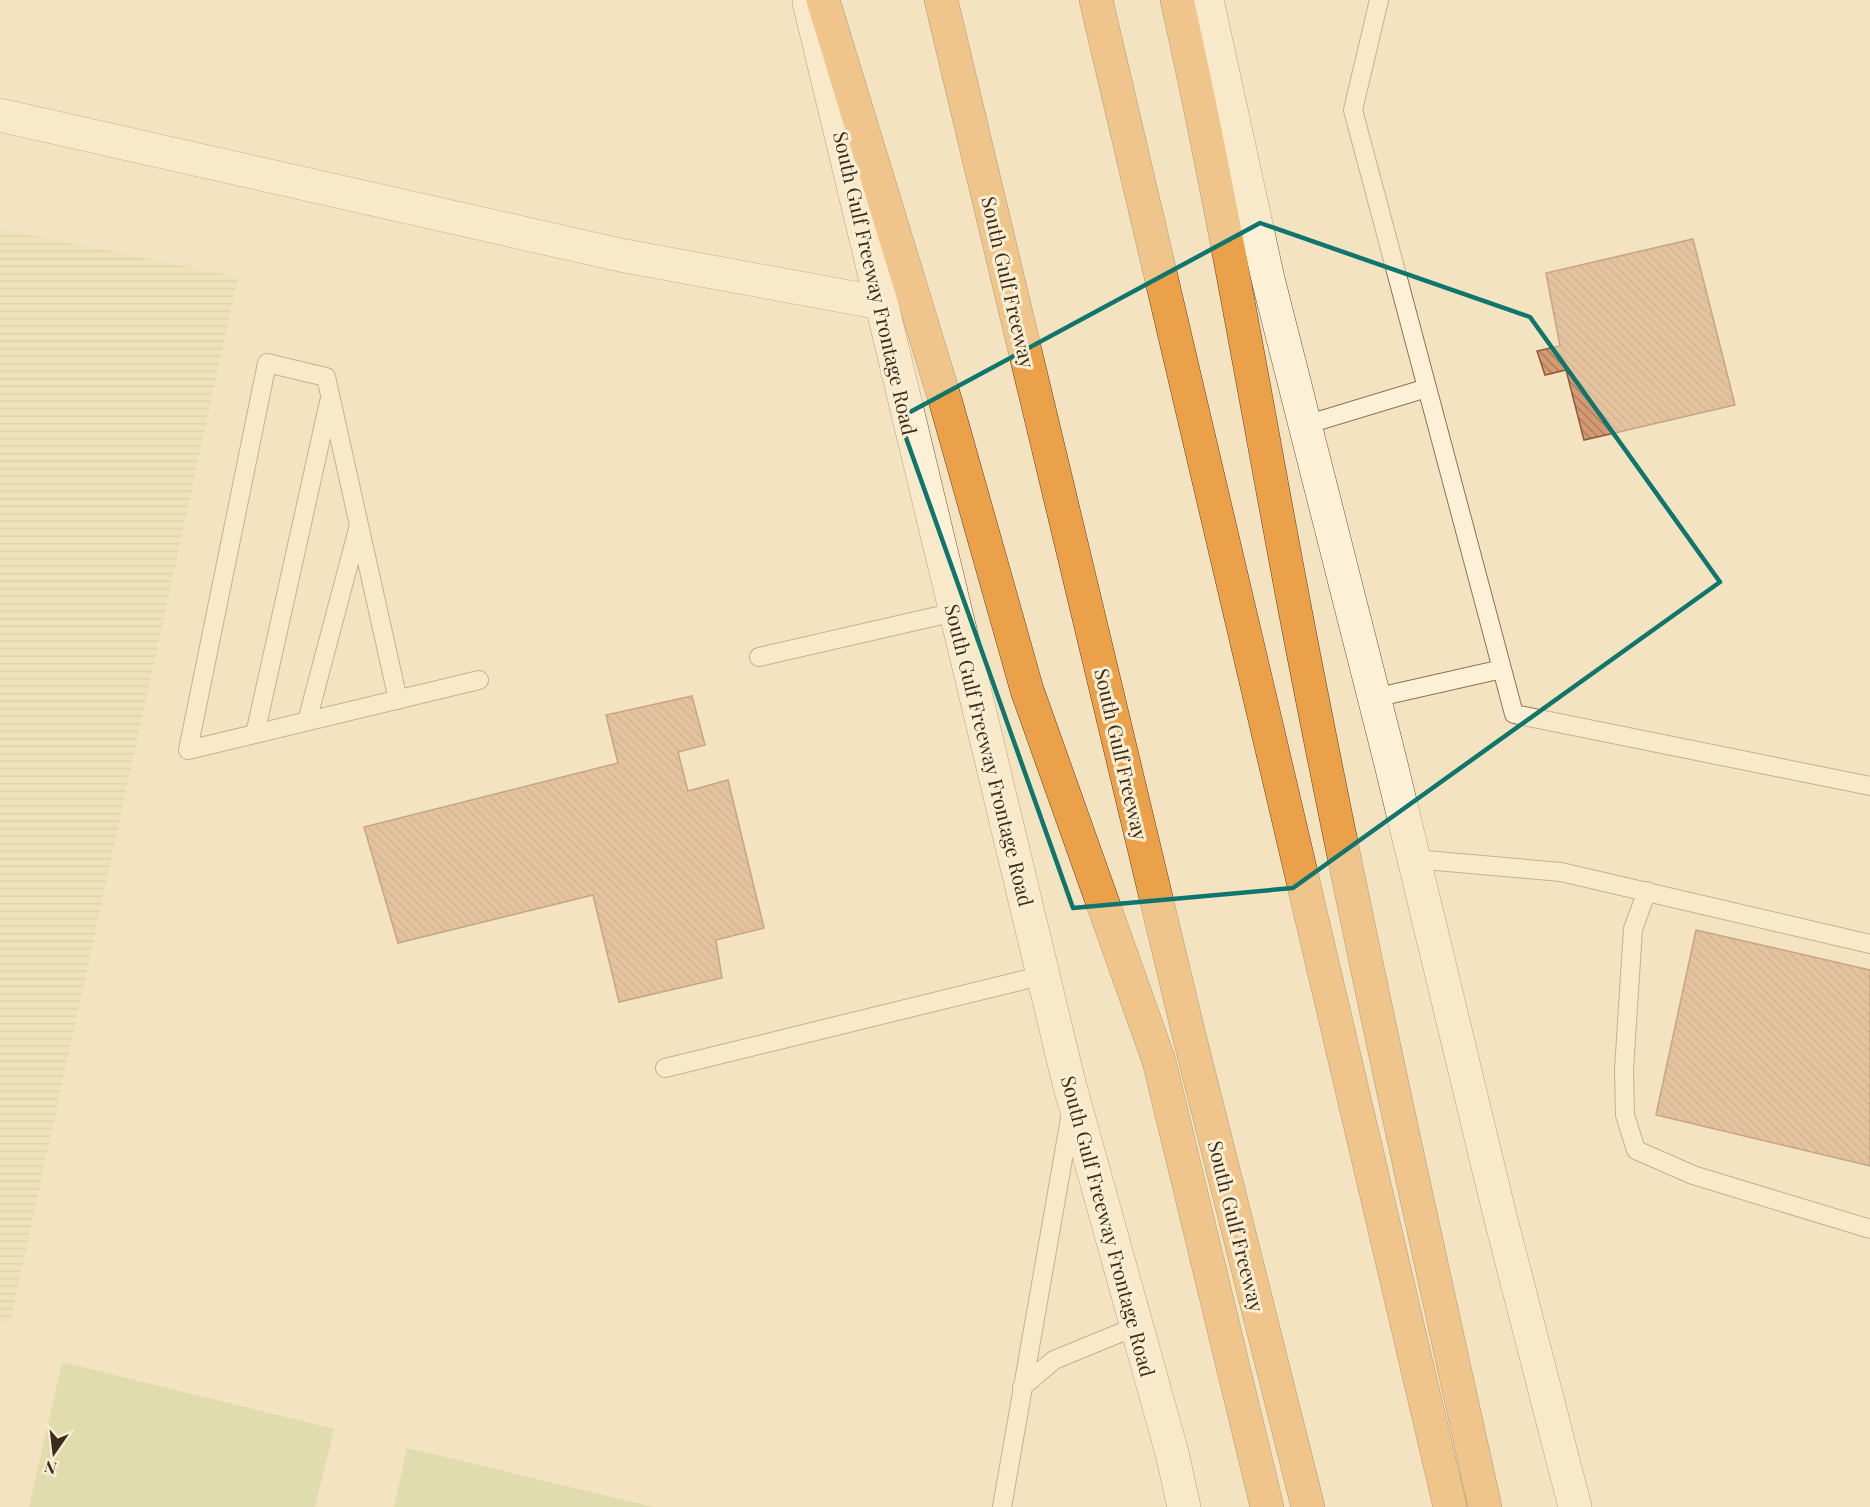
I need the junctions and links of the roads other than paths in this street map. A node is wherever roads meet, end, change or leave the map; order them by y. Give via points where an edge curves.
1 (809, 0) edge
2 (823, 0) edge
3 (941, 0) edge
4 (1096, 0) edge
5 (1177, 0) edge
6 (1207, 0) edge
7 (1379, 0) edge
8 (0, 115) edge
9 (881, 303) junction
10 (1427, 388) junction
11 (330, 397) junction
12 (1305, 425) junction
13 (359, 525) junction
14 (955, 612) junction
15 (759, 657) dead end
16 (1502, 669) junction
17 (479, 680) dead end
18 (1374, 698) junction
19 (398, 700) junction
20 (307, 721) junction
21 (255, 734) junction
22 (1870, 786) edge
23 (1414, 859) junction
24 (1647, 891) junction
25 (1870, 944) edge
26 (1044, 975) junction
27 (665, 1068) dead end
28 (1074, 1099) junction
29 (1870, 1229) edge
30 (1137, 1326) junction
31 (1023, 1387) junction
32 (1002, 1507) edge
33 (1184, 1507) edge
34 (1268, 1507) edge
35 (1308, 1507) edge
36 (1450, 1507) edge
37 (1485, 1507) edge
38 (1575, 1507) edge

1 - 9 main road, South Gulf Freeway Frontage Road
2 - 34 highway via 946,403 1026,690 1159,1061
3 - 35 highway, South Gulf Freeway via 1187,1027
4 - 36 highway
5 - 37 highway via 1389,1072
6 - 12 main road via 1268,279
7 - 10 lane via 1353,110
8 - 9 main road via 620,255
9 - 14 main road, South Gulf Freeway Frontage Road
10 - 12 lane
10 - 16 lane
11 - 13 lane
11 - 21 lane
11 - 21 lane via 326,377 267,363 188,750
12 - 18 main road
13 - 19 lane
13 - 20 lane
14 - 15 lane
14 - 26 main road, South Gulf Freeway Frontage Road
16 - 18 lane
16 - 22 lane via 1514,714
17 - 19 lane
18 - 23 main road
19 - 20 lane
20 - 21 lane
23 - 24 lane via 1561,872
23 - 38 main road
24 - 25 lane
24 - 29 lane via 1633,929 1624,1070 1625,1115 1636,1150 1693,1175
26 - 27 lane
26 - 28 main road, South Gulf Freeway Frontage Road
28 - 30 main road, South Gulf Freeway Frontage Road
28 - 31 lane
30 - 31 lane via 1054,1360
30 - 33 main road, South Gulf Freeway Frontage Road
31 - 32 lane

